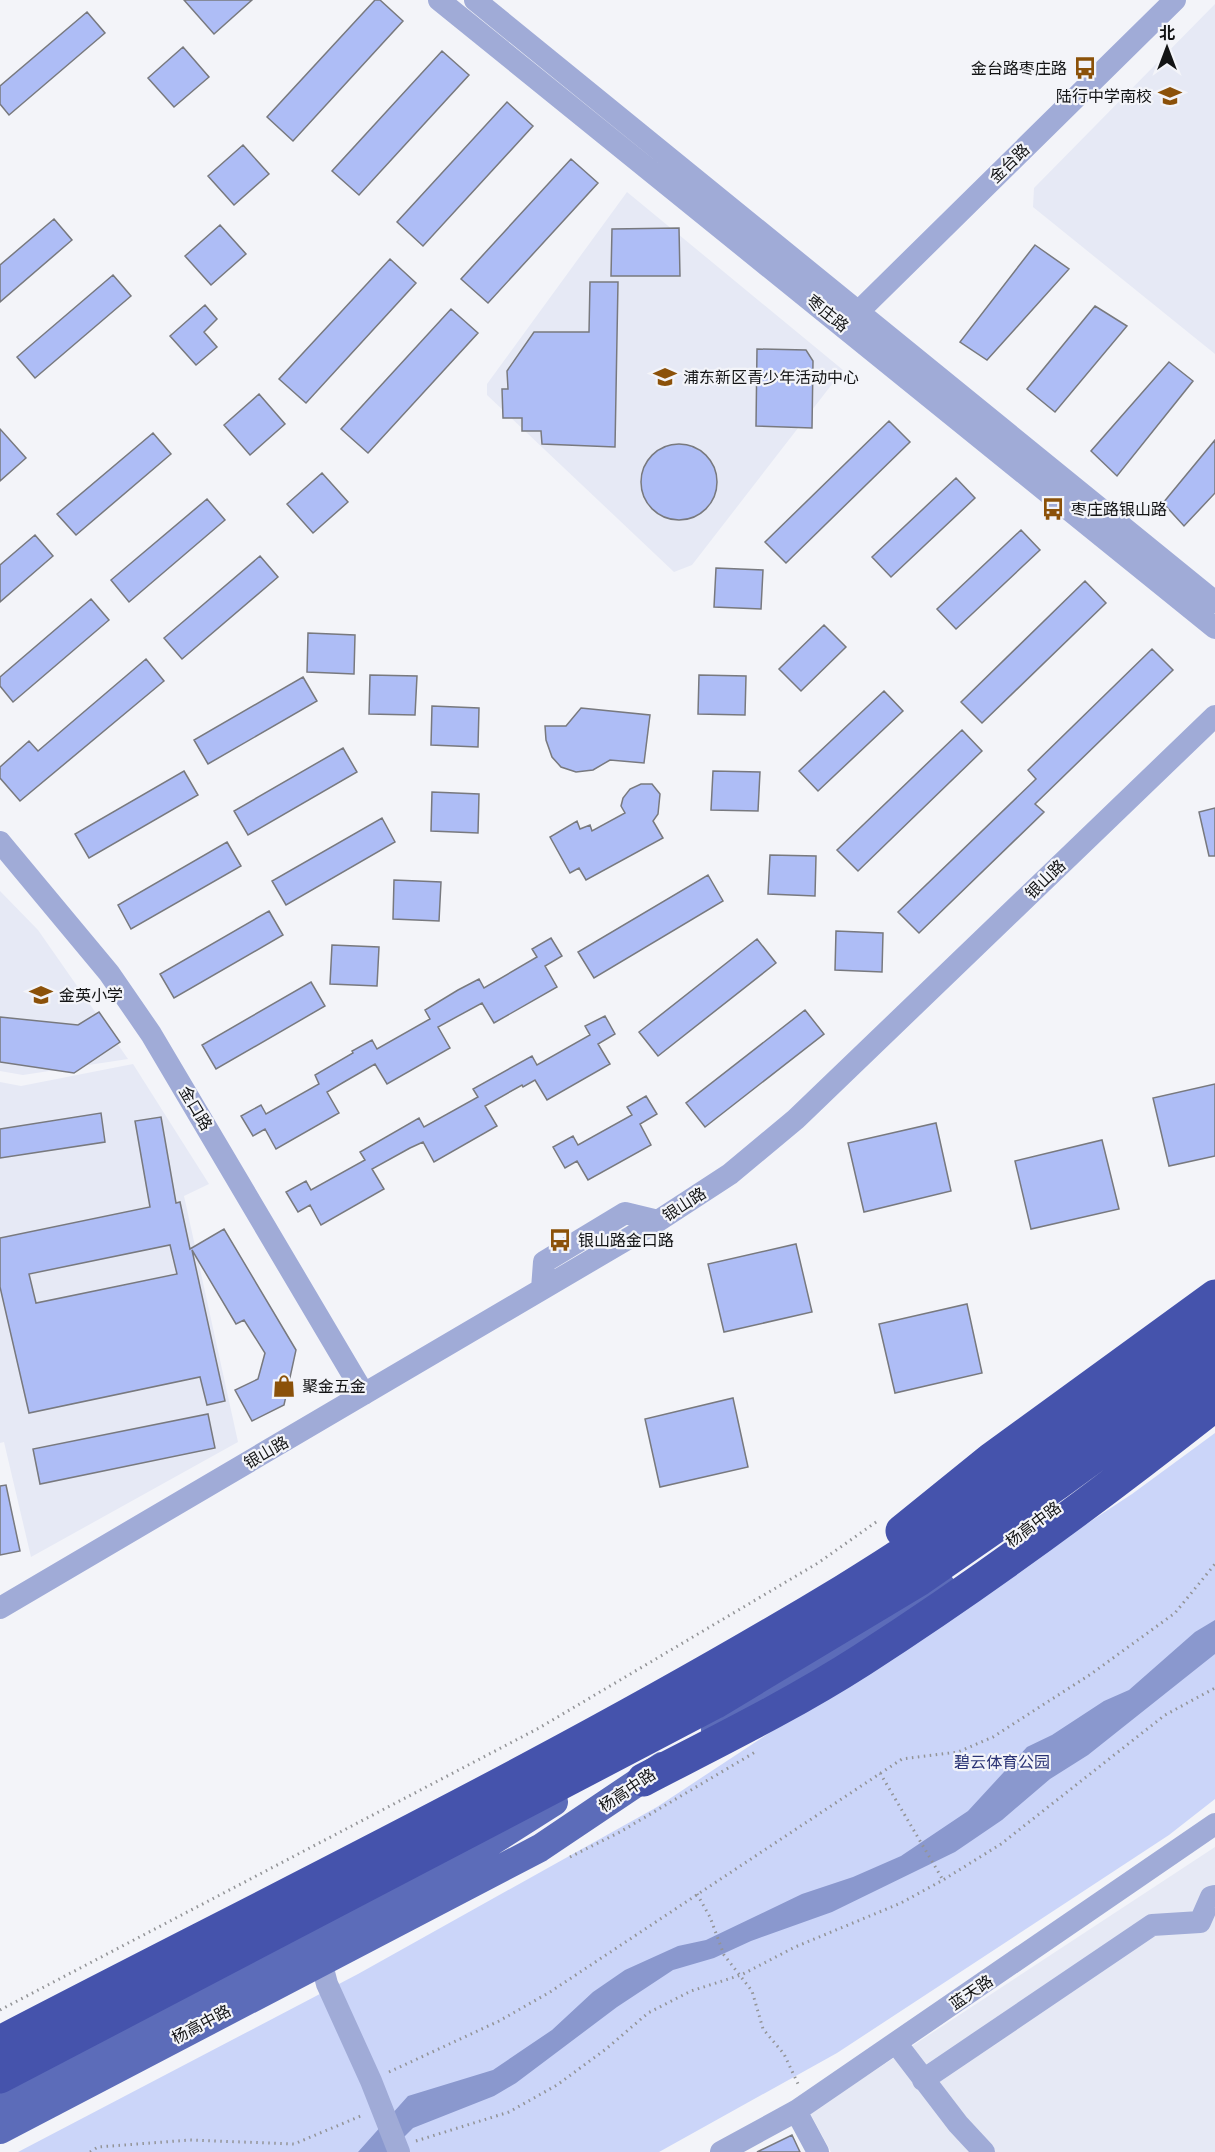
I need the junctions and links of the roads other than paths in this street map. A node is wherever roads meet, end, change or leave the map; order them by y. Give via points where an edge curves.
1 (439, 0) edge
2 (476, 0) edge
3 (1175, 0) edge
4 (851, 319) junction
5 (1215, 602) edge
6 (1215, 628) edge
7 (1215, 716) edge
8 (0, 842) edge
9 (1215, 1296) edge
10 (1215, 1313) edge
11 (1215, 1332) edge
12 (1215, 1368) edge
13 (1215, 1388) edge
14 (364, 1394) junction
15 (1215, 1406) edge
16 (864, 1562) junction
17 (807, 1598) junction
18 (0, 1608) edge
19 (643, 1780) junction
20 (1215, 1824) edge
21 (1215, 1896) edge
22 (1207, 1929) edge
23 (321, 1961) junction
24 (0, 2029) edge
25 (0, 2042) edge
26 (896, 2043) junction
27 (0, 2076) edge
28 (923, 2079) junction
29 (0, 2102) edge
30 (802, 2107) junction
31 (0, 2130) edge
32 (398, 2150) edge
33 (722, 2152) edge
34 (818, 2152) edge
35 (984, 2152) edge

1 - 4 street, 枣庄路
2 - 4 street, 枣庄路
3 - 4 street, 金台路
4 - 5 street, 枣庄路
4 - 6 street, 枣庄路
7 - 14 street, 银山路 via 796,1119 730,1174 658,1221
8 - 14 street, 金口路 via 109,972 151,1034
9 - 16 highway via 991,1459
10 - 16 main road, 杨高中路 via 944,1514
11 - 25 highway via 998,1490 841,1592 448,1811
12 - 27 highway, 杨高中路 via 920,1579 714,1702
13 - 19 main road, 杨高中路 via 1004,1546 889,1623 760,1698
14 - 18 street, 银山路
15 - 19 highway via 1017,1554 861,1661
16 - 17 main road, 杨高中路
17 - 24 main road via 450,1794
17 - 29 main road, 杨高中路 via 723,1679 600,1772 491,1842
19 - 23 main road, 杨高中路 via 540,1848
20 - 26 street, 蓝天路
21 - 22 street via 1211,1897
22 - 28 street via 1152,1925
23 - 31 main road, 杨高中路
23 - 32 street via 327,1984
26 - 28 street
26 - 30 street, 蓝天路
28 - 35 street
30 - 33 street, 蓝天路
30 - 34 street

